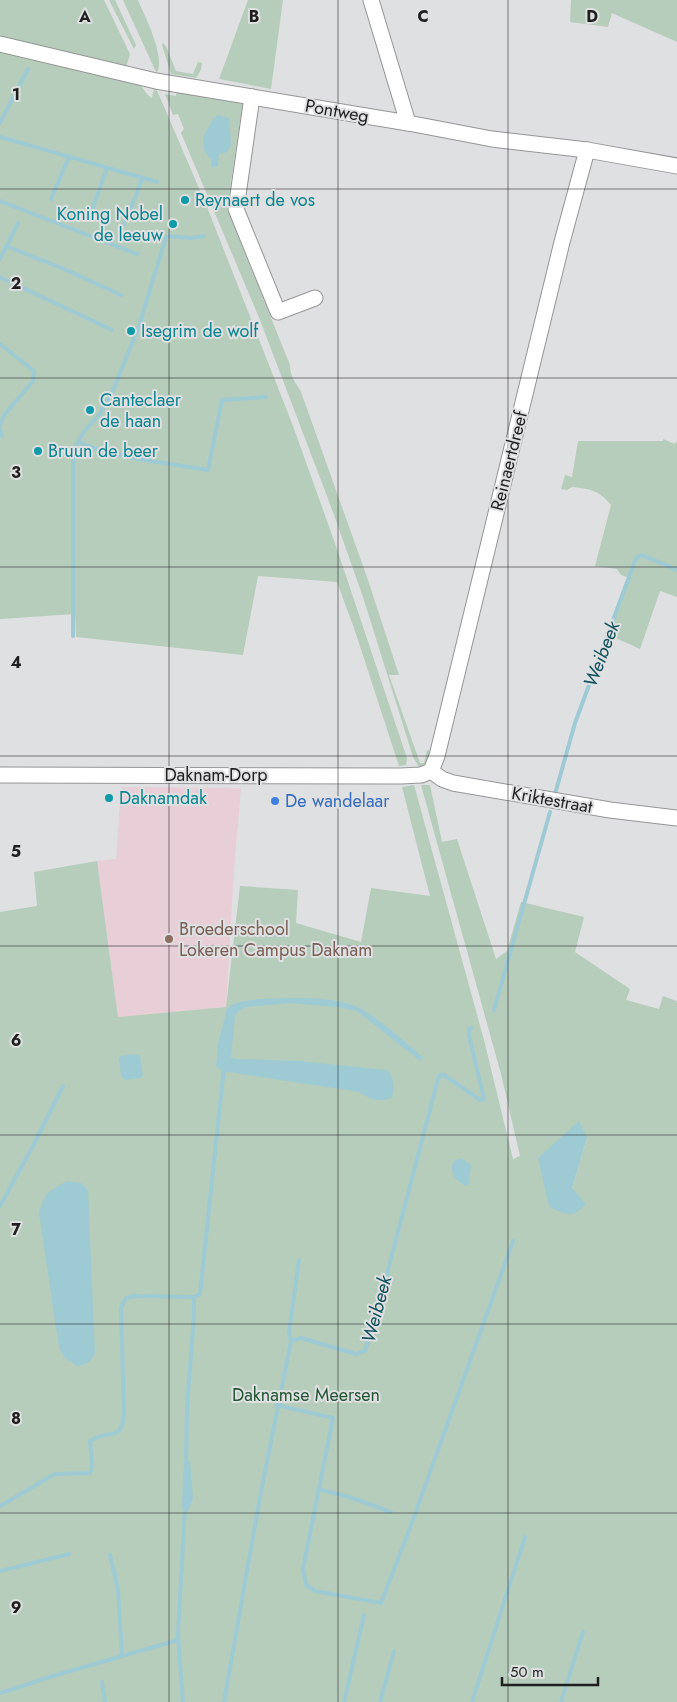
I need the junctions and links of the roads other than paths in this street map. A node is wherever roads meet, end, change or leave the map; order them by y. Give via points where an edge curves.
1 (371, 0) edge
2 (0, 44) edge
3 (252, 97) junction
4 (408, 123) junction
5 (587, 150) junction
6 (677, 166) edge
7 (315, 298) dead end
8 (431, 772) junction
9 (0, 775) edge
10 (677, 818) edge

1 - 4 street
2 - 3 street, Pontweg via 146,79
3 - 4 street, Pontweg
3 - 7 street via 236,209 278,312
4 - 5 street, Pontweg via 492,139
5 - 6 street, Pontweg
5 - 8 street, Reinaertdreef
8 - 9 street, Daknam-Dorp via 401,776
8 - 10 street, Kriktestraat via 442,779 463,784 610,810

